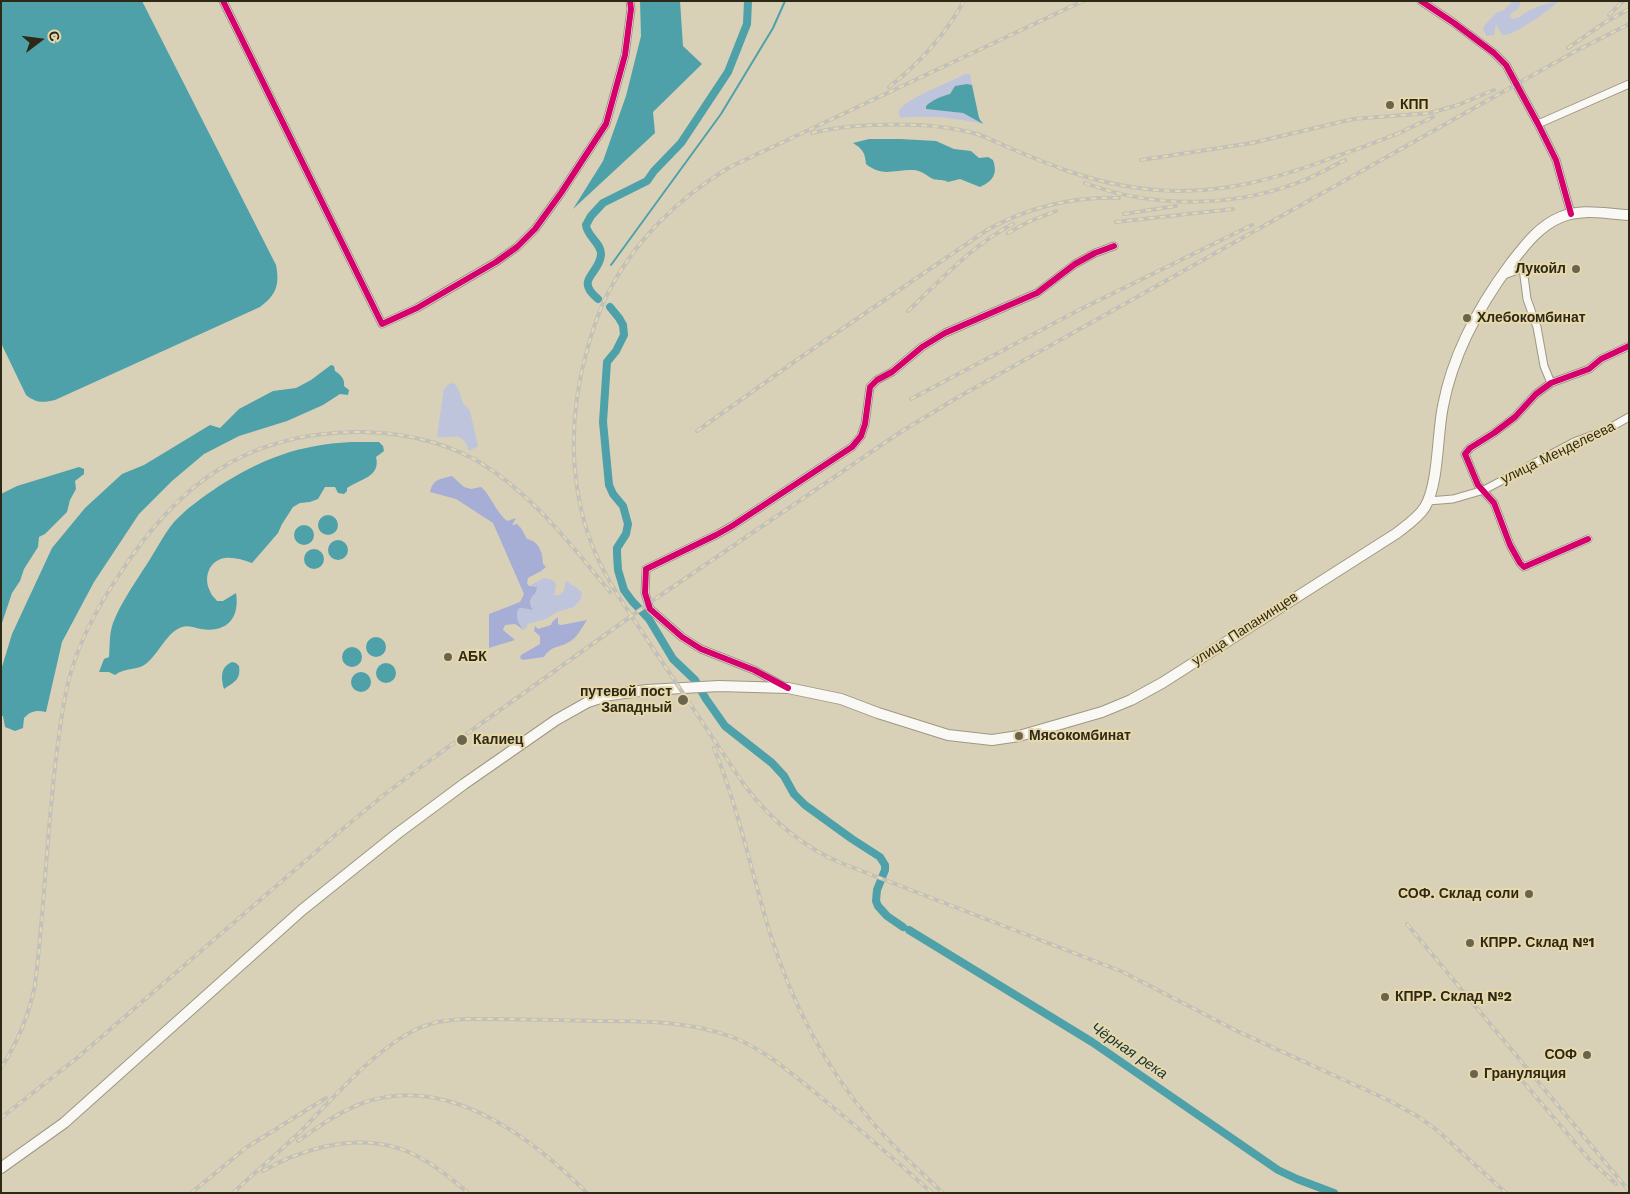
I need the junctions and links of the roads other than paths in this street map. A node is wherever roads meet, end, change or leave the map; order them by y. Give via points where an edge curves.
1 (223, 1) edge
2 (630, 1) edge
3 (1421, 1) edge
4 (1629, 84) edge
5 (1538, 124) junction
6 (1571, 214) junction
7 (1629, 215) edge
8 (1114, 246) dead end
9 (1501, 276) junction
10 (1629, 346) edge
11 (1550, 383) junction
12 (1629, 417) edge
13 (1484, 490) junction
14 (1428, 501) junction
15 (1588, 539) dead end
16 (788, 688) junction
17 (1, 1168) edge

1 - 2 street via 382,324 502,258 527,238 548,212 606,124 625,55
3 - 5 street via 1501,59
4 - 5 street
5 - 6 street via 1556,160
6 - 7 main road, улица Папанинцев
6 - 9 main road, улица Папанинцев via 1544,226
8 - 16 street via 1075,264 1037,292 933,340 870,387 863,430 852,447 732,526 646,569 645,593 650,609 682,637 701,649 754,670
9 - 11 street via 1523,268 1527,299
9 - 14 main road, улица Папанинцев via 1458,353 1442,406
10 - 11 street via 1601,359 1589,369
11 - 13 street via 1515,417 1465,454
12 - 13 street, улица Менделеева
13 - 14 street, улица Менделеева via 1453,499
13 - 15 street via 1494,503 1510,545 1524,567
14 - 16 main road, улица Папанинцев via 1415,519 1397,533 1180,672 1117,706 1087,718 992,740 948,735 841,699
16 - 17 main road, улица Папанинцев via 719,686 610,695 588,702 548,725 341,878 64,1123

